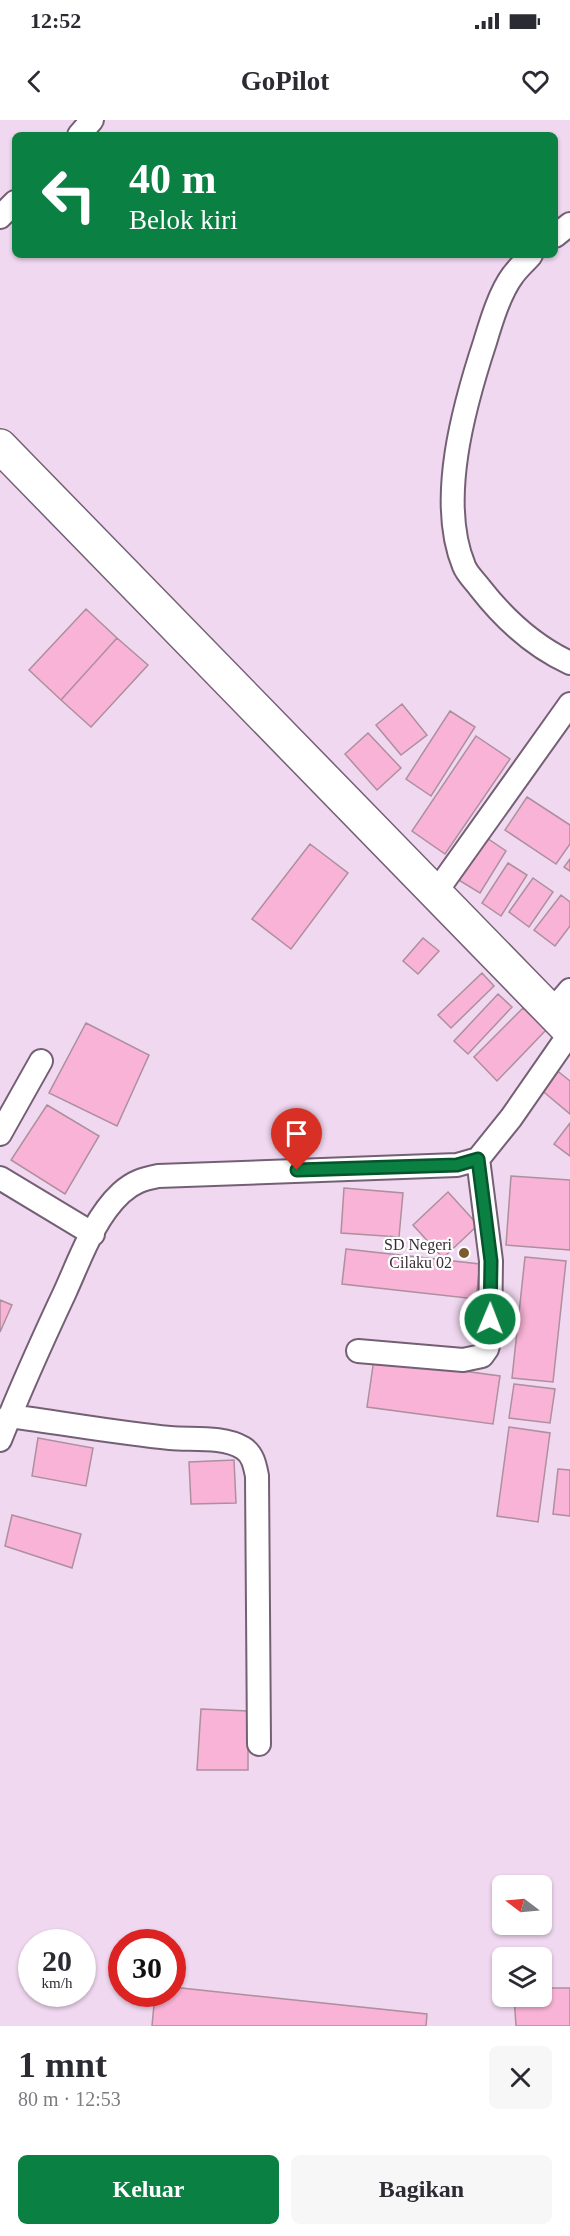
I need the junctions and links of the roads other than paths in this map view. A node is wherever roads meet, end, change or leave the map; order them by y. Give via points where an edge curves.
1 (92, 120) edge
2 (82, 132) edge
3 (12, 205) edge
4 (0, 217) edge
5 (570, 224) edge
6 (558, 234) edge
7 (528, 258) edge
8 (0, 446) edge
9 (570, 663) edge
10 (570, 704) edge
11 (436, 892) junction
12 (565, 1016) edge
13 (41, 1061) dead end
14 (0, 1134) edge
15 (478, 1159) junction
16 (0, 1178) edge
17 (93, 1234) junction
18 (358, 1351) dead end
19 (9, 1416) junction
20 (0, 1440) edge
21 (259, 1744) dead end

1 - 2 street
3 - 4 street
5 - 6 street
7 - 9 street via 512,276 493,317 466,401 453,490 455,539 464,568 511,624 550,654
8 - 11 street
10 - 11 street
11 - 12 street
12 - 15 street via 511,1118
13 - 14 street
15 - 17 street via 457,1165 158,1176 137,1180 120,1194
15 - 18 street via 491,1261 487,1349 482,1356 463,1360
16 - 17 street
17 - 19 street
19 - 20 street
19 - 21 street via 169,1438 213,1440 248,1452 257,1476

